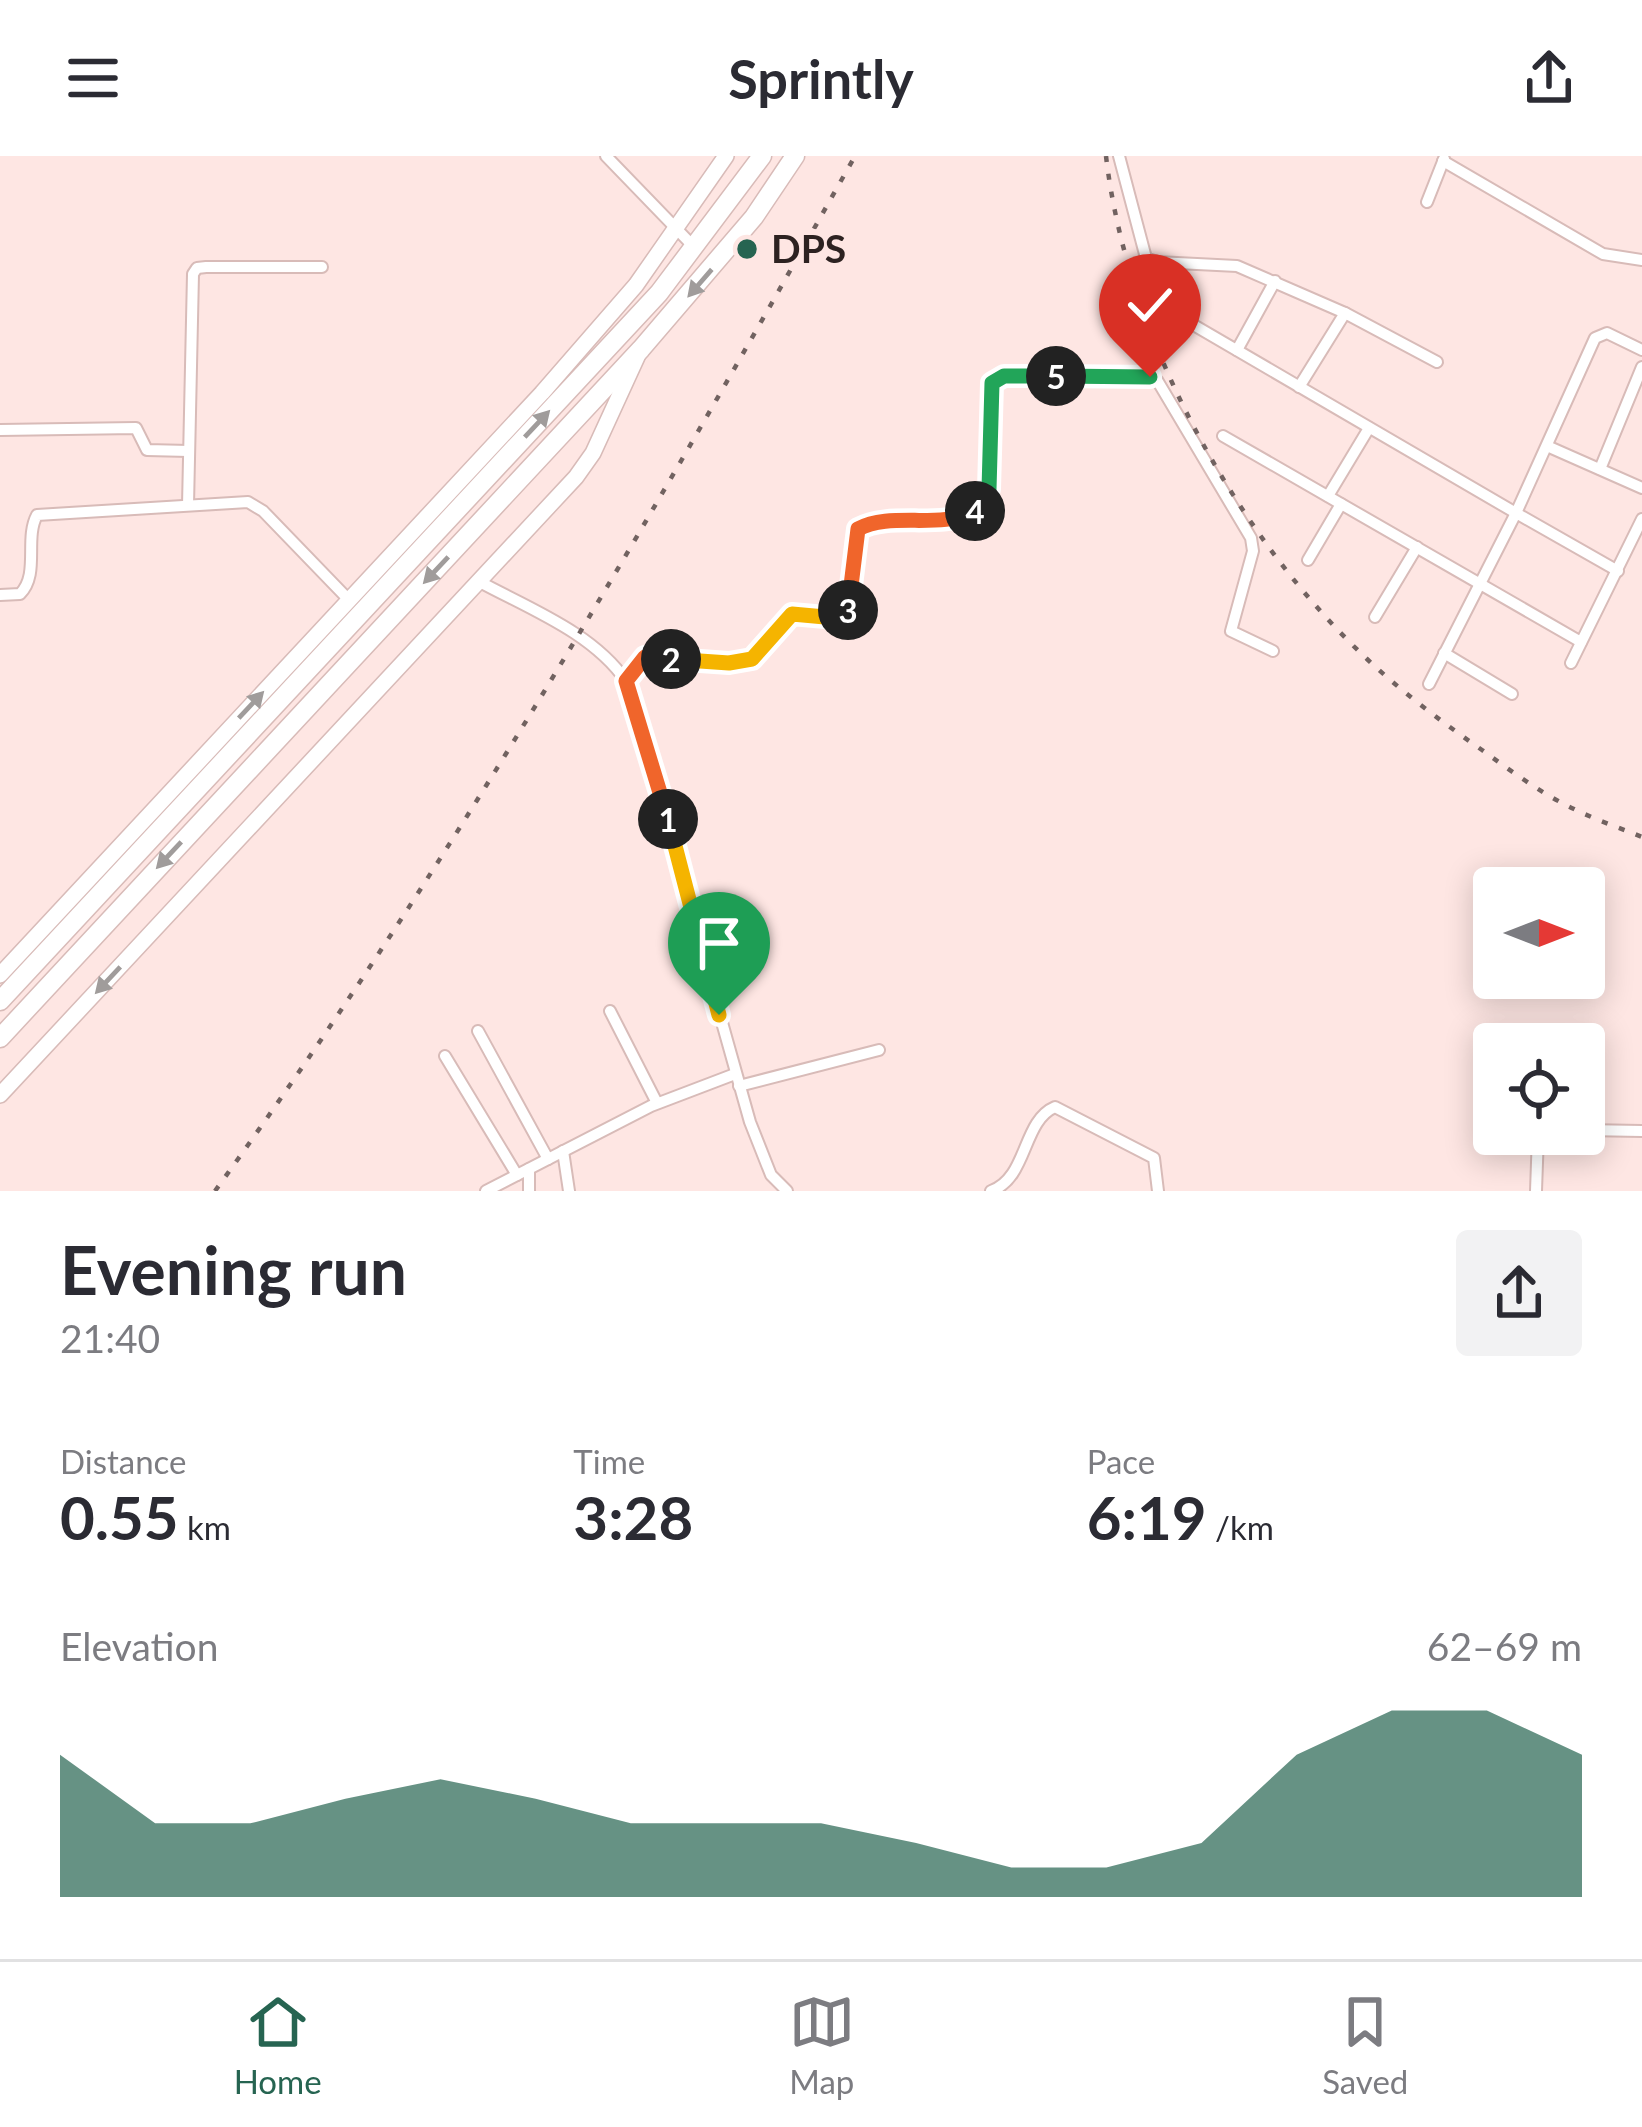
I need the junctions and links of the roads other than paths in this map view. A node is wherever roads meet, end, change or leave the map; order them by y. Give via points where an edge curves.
1 (605, 156) edge
2 (726, 156) edge
3 (762, 156) edge
4 (795, 156) edge
5 (1119, 156) edge
6 (1444, 158) edge
7 (1427, 202) dead end
8 (677, 231) junction
9 (694, 248) junction
10 (1642, 260) edge
11 (322, 267) dead end
12 (1275, 281) junction
13 (1173, 313) dead end
14 (1345, 313) junction
15 (641, 349) junction
16 (1237, 350) junction
17 (1642, 350) edge
18 (1437, 362) dead end
19 (1642, 367) edge
20 (1299, 387) junction
21 (1370, 428) junction
22 (0, 430) edge
23 (1223, 436) dead end
24 (1547, 446) junction
25 (189, 451) junction
26 (1600, 469) junction
27 (1642, 488) edge
28 (1328, 496) junction
29 (1341, 504) junction
30 (188, 505) junction
31 (1516, 512) junction
32 (1642, 519) edge
33 (1417, 547) junction
34 (1308, 560) dead end
35 (1618, 571) junction
36 (480, 582) junction
37 (1480, 584) junction
38 (0, 595) edge
39 (349, 600) junction
40 (1376, 617) dead end
41 (1581, 642) junction
42 (1273, 651) dead end
43 (1444, 653) junction
44 (1571, 663) dead end
45 (626, 681) junction
46 (1429, 684) dead end
47 (1512, 694) dead end
48 (0, 975) edge
49 (0, 1001) edge
50 (610, 1012) dead end
51 (478, 1031) dead end
52 (0, 1038) edge
53 (879, 1050) dead end
54 (445, 1057) dead end
55 (737, 1080) junction
56 (0, 1095) edge
57 (657, 1103) junction
58 (1605, 1130) edge
59 (1642, 1131) edge
60 (563, 1151) junction
61 (1537, 1155) edge
62 (548, 1159) junction
63 (523, 1172) junction
64 (783, 1190) edge
65 (486, 1191) edge
66 (529, 1191) edge
67 (569, 1191) edge
68 (992, 1191) edge
69 (1158, 1191) edge
70 (1536, 1191) edge

1 - 8 street
2 - 8 street
3 - 9 highway
4 -> 15 highway via 740,235
5 - 12 street via 1146,258 1237,266
6 - 7 street
6 - 10 street via 1603,254
8 - 9 street
8 - 39 street via 542,393
49 -> 9 highway
11 - 25 street via 197,268
12 - 14 street
12 - 16 street
13 - 16 street
14 - 18 street
14 - 20 street
15 - 36 street via 576,477
15 -> 52 highway
16 - 20 street
17 - 24 street via 1607,333 1595,338
19 - 26 street
20 - 21 street
21 - 28 street
21 - 31 street
22 - 25 street via 136,428 147,450
23 - 28 street
24 - 26 street
24 - 31 street
25 - 30 street
26 - 27 street
28 - 29 street
29 - 33 street
29 - 34 street
30 - 38 street via 37,515 28,585
30 - 39 street via 255,505
31 - 35 street
31 - 37 street
32 - 35 street
33 - 37 street
33 - 40 street
35 - 41 street
36 - 45 street via 587,642
36 -> 56 street
37 - 41 street
37 - 43 street
48 -> 39 street
41 - 44 street
42 - 45 street via 1231,631 1251,538 1157,380 1004,376 989,390 983,507 950,520 858,529 842,616 792,614 742,662 645,657
43 - 46 street
43 - 47 street
45 - 55 street
50 - 57 street
51 - 62 street
53 - 55 street
54 - 63 street
55 - 57 street
55 - 64 street
57 - 60 street
58 - 59 street
60 - 62 street
60 - 67 street
61 - 70 street
62 - 63 street
63 - 65 street
63 - 66 street
68 - 69 street via 1013,1176 1055,1107 1154,1158

